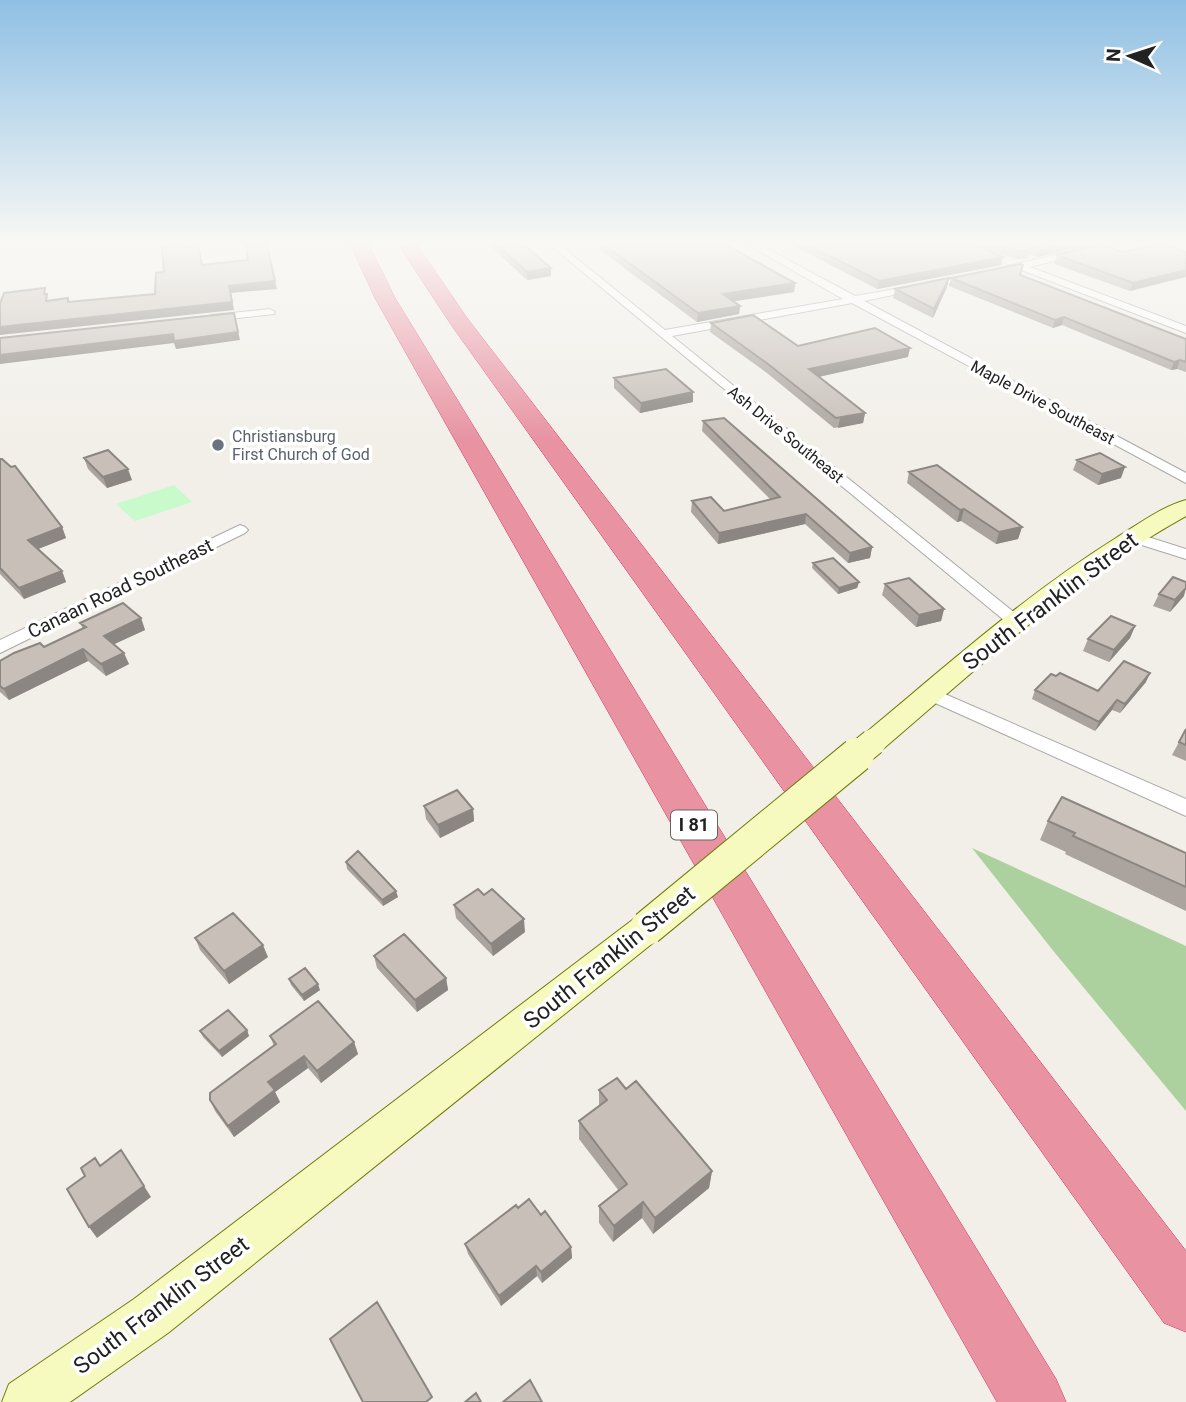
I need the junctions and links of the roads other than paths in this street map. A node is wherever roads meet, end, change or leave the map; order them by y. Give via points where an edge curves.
1 (392, 310) edge
2 (451, 310) edge
3 (634, 310) edge
4 (795, 310) edge
5 (873, 310) edge
6 (1135, 310) edge
7 (270, 312) dead end
8 (202, 320) edge
9 (1186, 330) edge
10 (663, 334) junction
11 (1186, 479) edge
12 (1186, 507) edge
13 (240, 530) dead end
14 (1132, 537) junction
15 (1186, 554) edge
16 (1017, 622) junction
17 (0, 647) edge
18 (931, 694) junction
19 (1186, 808) edge
20 (1186, 1301) edge
21 (27, 1402) edge
22 (1033, 1402) edge

1 - 22 highway, I 81
2 - 20 highway
3 - 10 street, Ash Drive Southeast
4 - 10 street
5 - 11 street, Maple Drive Southeast
6 - 9 street
7 - 8 street
10 - 16 street, Ash Drive Southeast
12 - 14 main road, South Franklin Street
13 - 17 street, Canaan Road Southeast
14 - 15 street
14 - 16 main road, South Franklin Street
16 - 18 main road, South Franklin Street
18 - 19 street
18 - 21 main road, South Franklin Street, bridge via 647,928 151,1316

